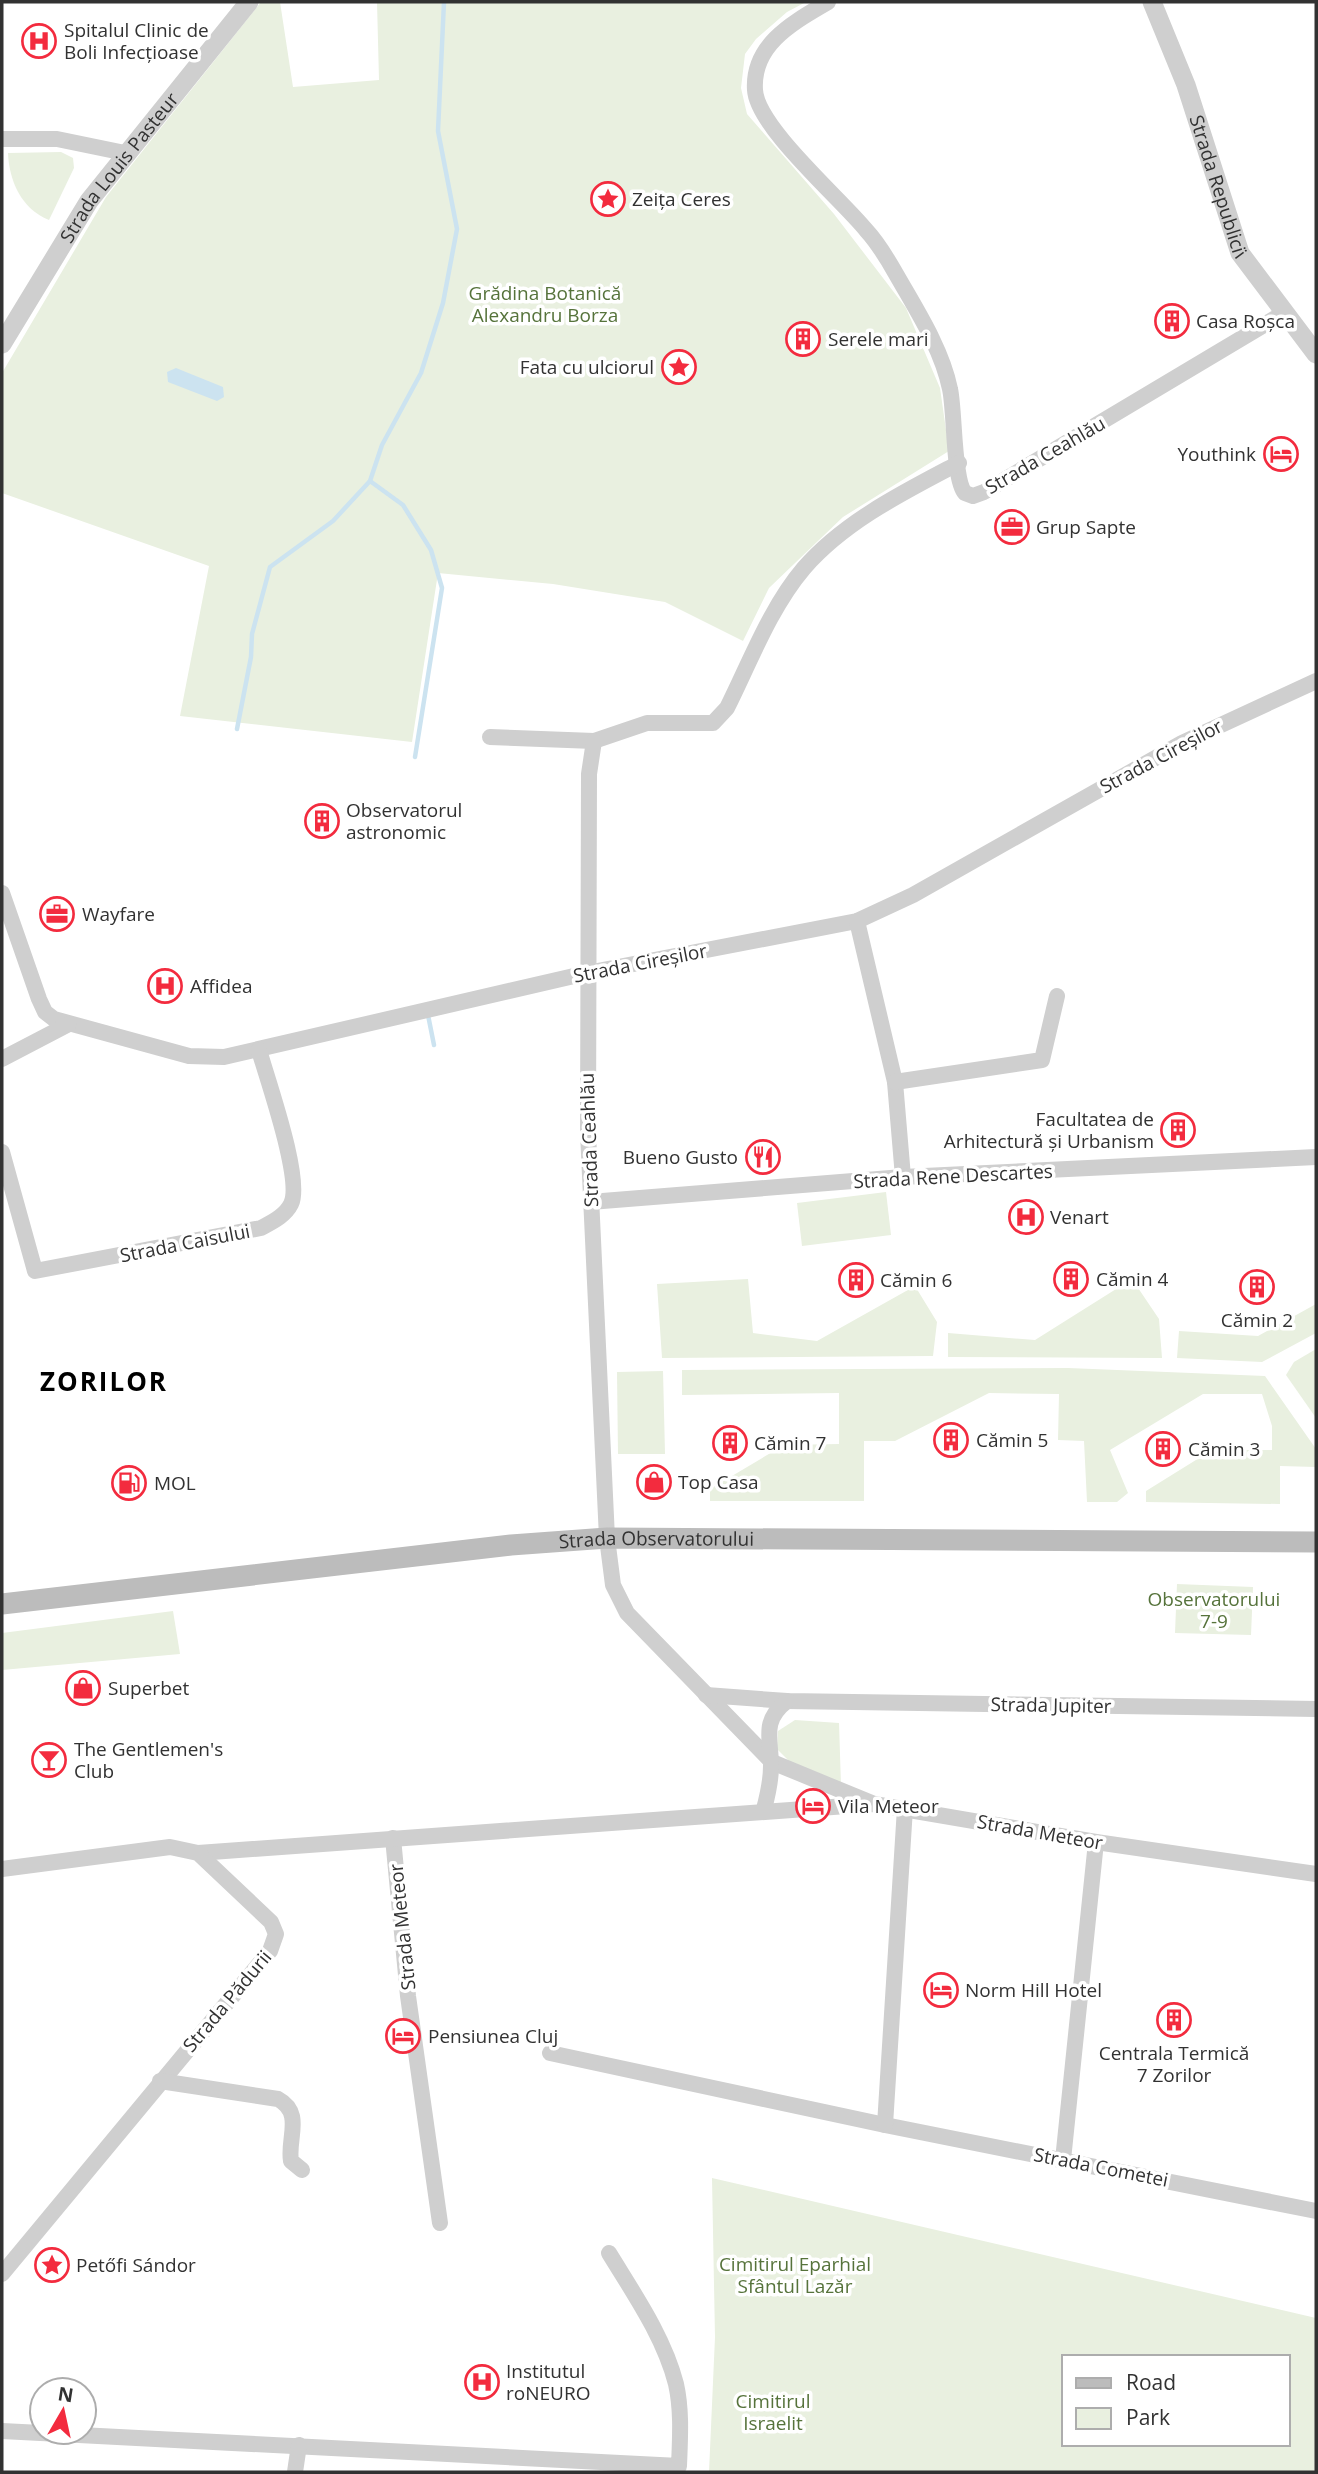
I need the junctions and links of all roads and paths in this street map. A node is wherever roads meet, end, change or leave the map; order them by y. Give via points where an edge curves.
1 (249, 2) edge
2 (828, 2) edge
3 (1152, 2) edge
4 (2, 139) edge
5 (125, 153) junction
6 (1284, 313) junction
7 (2, 344) edge
8 (1316, 354) edge
9 (959, 463) junction
10 (1316, 681) edge
11 (490, 737) dead end
12 (594, 741) junction
13 (2, 893) edge
14 (856, 921) junction
15 (587, 972) junction
16 (1057, 996) dead end
17 (69, 1024) junction
18 (259, 1050) junction
19 (2, 1059) edge
20 (895, 1082) junction
21 (2, 1152) edge
22 (1316, 1157) edge
23 (903, 1177) junction
24 (590, 1202) junction
25 (607, 1538) junction
26 (1316, 1542) edge
27 (2, 1604) edge
28 (706, 1695) junction
29 (786, 1701) junction
30 (1316, 1709) edge
31 (772, 1762) junction
32 (874, 1804) junction
33 (905, 1808) junction
34 (764, 1809) junction
35 (393, 1838) junction
36 (1096, 1842) junction
37 (198, 1853) junction
38 (2, 1869) edge
39 (1316, 1874) edge
40 (550, 2053) dead end
41 (160, 2081) junction
42 (885, 2125) junction
43 (1063, 2160) junction
44 (302, 2170) dead end
45 (1316, 2211) edge
46 (440, 2223) dead end
47 (609, 2253) dead end
48 (2, 2274) edge
49 (2, 2431) edge
50 (299, 2445) junction
51 (295, 2472) edge

1 - 5 street, Strada Louis Pasteur
2 - 9 street via 799,18 769,44 755,72 756,102 784,140 866,229 909,297 951,390
3 - 6 street, Strada Republicii via 1186,85 1233,238 1248,267
4 - 5 street via 57,139
5 - 7 street, Strada Louis Pasteur via 71,229
6 - 8 street, Strada Republicii
6 - 9 street, Strada Ceahlău via 984,492 965,493 958,479
9 - 12 street, Strada Ceahlău via 854,524 804,568 784,596 720,718 705,725 646,723
10 - 14 street, Strada Cireșilor via 1182,743 913,895
11 - 12 street, Strada Ceahlău
12 - 15 street, Strada Ceahlău via 589,774
13 - 17 street, Strada Cireșilor via 46,1012
14 - 15 street, Strada Cireșilor
14 - 20 street
15 - 18 street, Strada Cireșilor
15 - 24 street, Strada Ceahlău
16 - 20 street via 1042,1060
17 - 18 street, Strada Cireșilor via 198,1057
17 - 19 street
18 - 21 street, Strada Caisului via 294,1179 291,1204 261,1228 35,1271
20 - 23 street
22 - 23 street, Strada Rene Descartes
23 - 24 street, Strada Rene Descartes
24 - 25 street, Strada Ceahlău
25 - 26 main road, Strada Observatorului
25 - 27 main road, Strada Observatorului
25 - 28 street via 613,1586 620,1602
28 - 29 street, Strada Jupiter
28 - 31 street
29 - 30 street, Strada Jupiter
29 - 31 street via 768,1724
31 - 32 street
31 - 34 street
32 - 33 street, Strada Meteor
32 - 34 street, Strada Meteor
33 - 36 street, Strada Meteor
33 - 42 street
34 - 35 street, Strada Meteor
35 - 37 street, Strada Meteor
35 - 46 street, Strada Meteor via 408,1996
36 - 39 street, Strada Meteor
36 - 43 street
37 - 38 street via 170,1847
37 - 41 street, Strada Pădurii via 271,1922 276,1940
40 - 42 street, Strada Cometei
41 - 44 street via 286,2104 293,2116 291,2161
41 - 48 street, Strada Pădurii
42 - 43 street, Strada Cometei
43 - 45 street, Strada Cometei
47 - 50 street via 641,2305 670,2368 679,2402 679,2466
49 - 50 street
50 - 51 street

